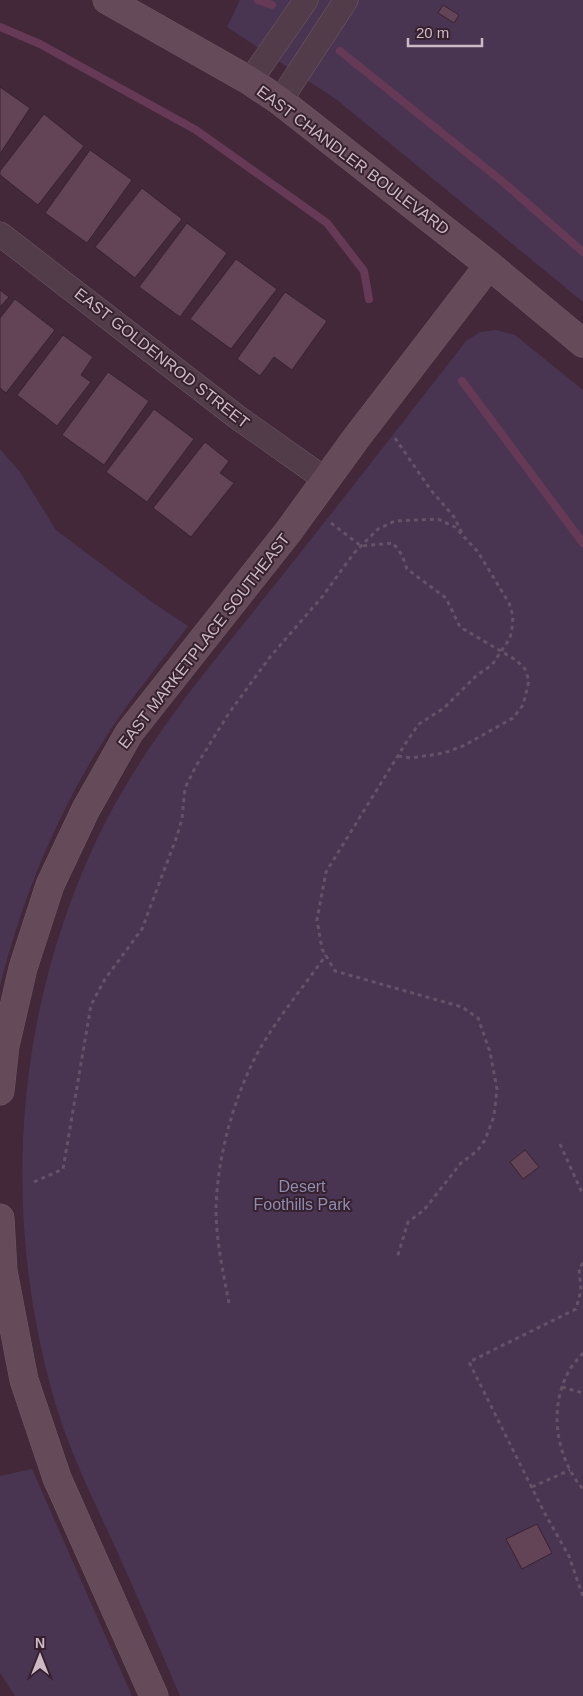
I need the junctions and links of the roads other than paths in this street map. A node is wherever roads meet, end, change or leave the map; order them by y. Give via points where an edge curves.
1 (107, 0) edge
2 (306, 0) edge
3 (346, 0) edge
4 (250, 81) junction
5 (280, 101) junction
6 (0, 234) edge
7 (489, 264) junction
8 (583, 343) edge
9 (326, 480) junction
10 (0, 1091) edge
11 (0, 1218) edge
12 (2, 1271) edge
13 (154, 1696) edge

1 - 4 street, EAST CHANDLER BOULEVARD
2 - 4 street
3 - 5 street
4 - 5 street, EAST CHANDLER BOULEVARD
5 - 7 street, EAST CHANDLER BOULEVARD
6 - 9 street, EAST GOLDENROD STREET via 237,417
7 - 8 street, EAST CHANDLER BOULEVARD
7 - 9 street, EAST MARKETPLACE SOUTHEAST
9 - 10 street, EAST MARKETPLACE SOUTHEAST via 129,733 86,809 50,885 23,968 5,1046
11 - 12 street
12 - 13 street via 24,1380 57,1478

